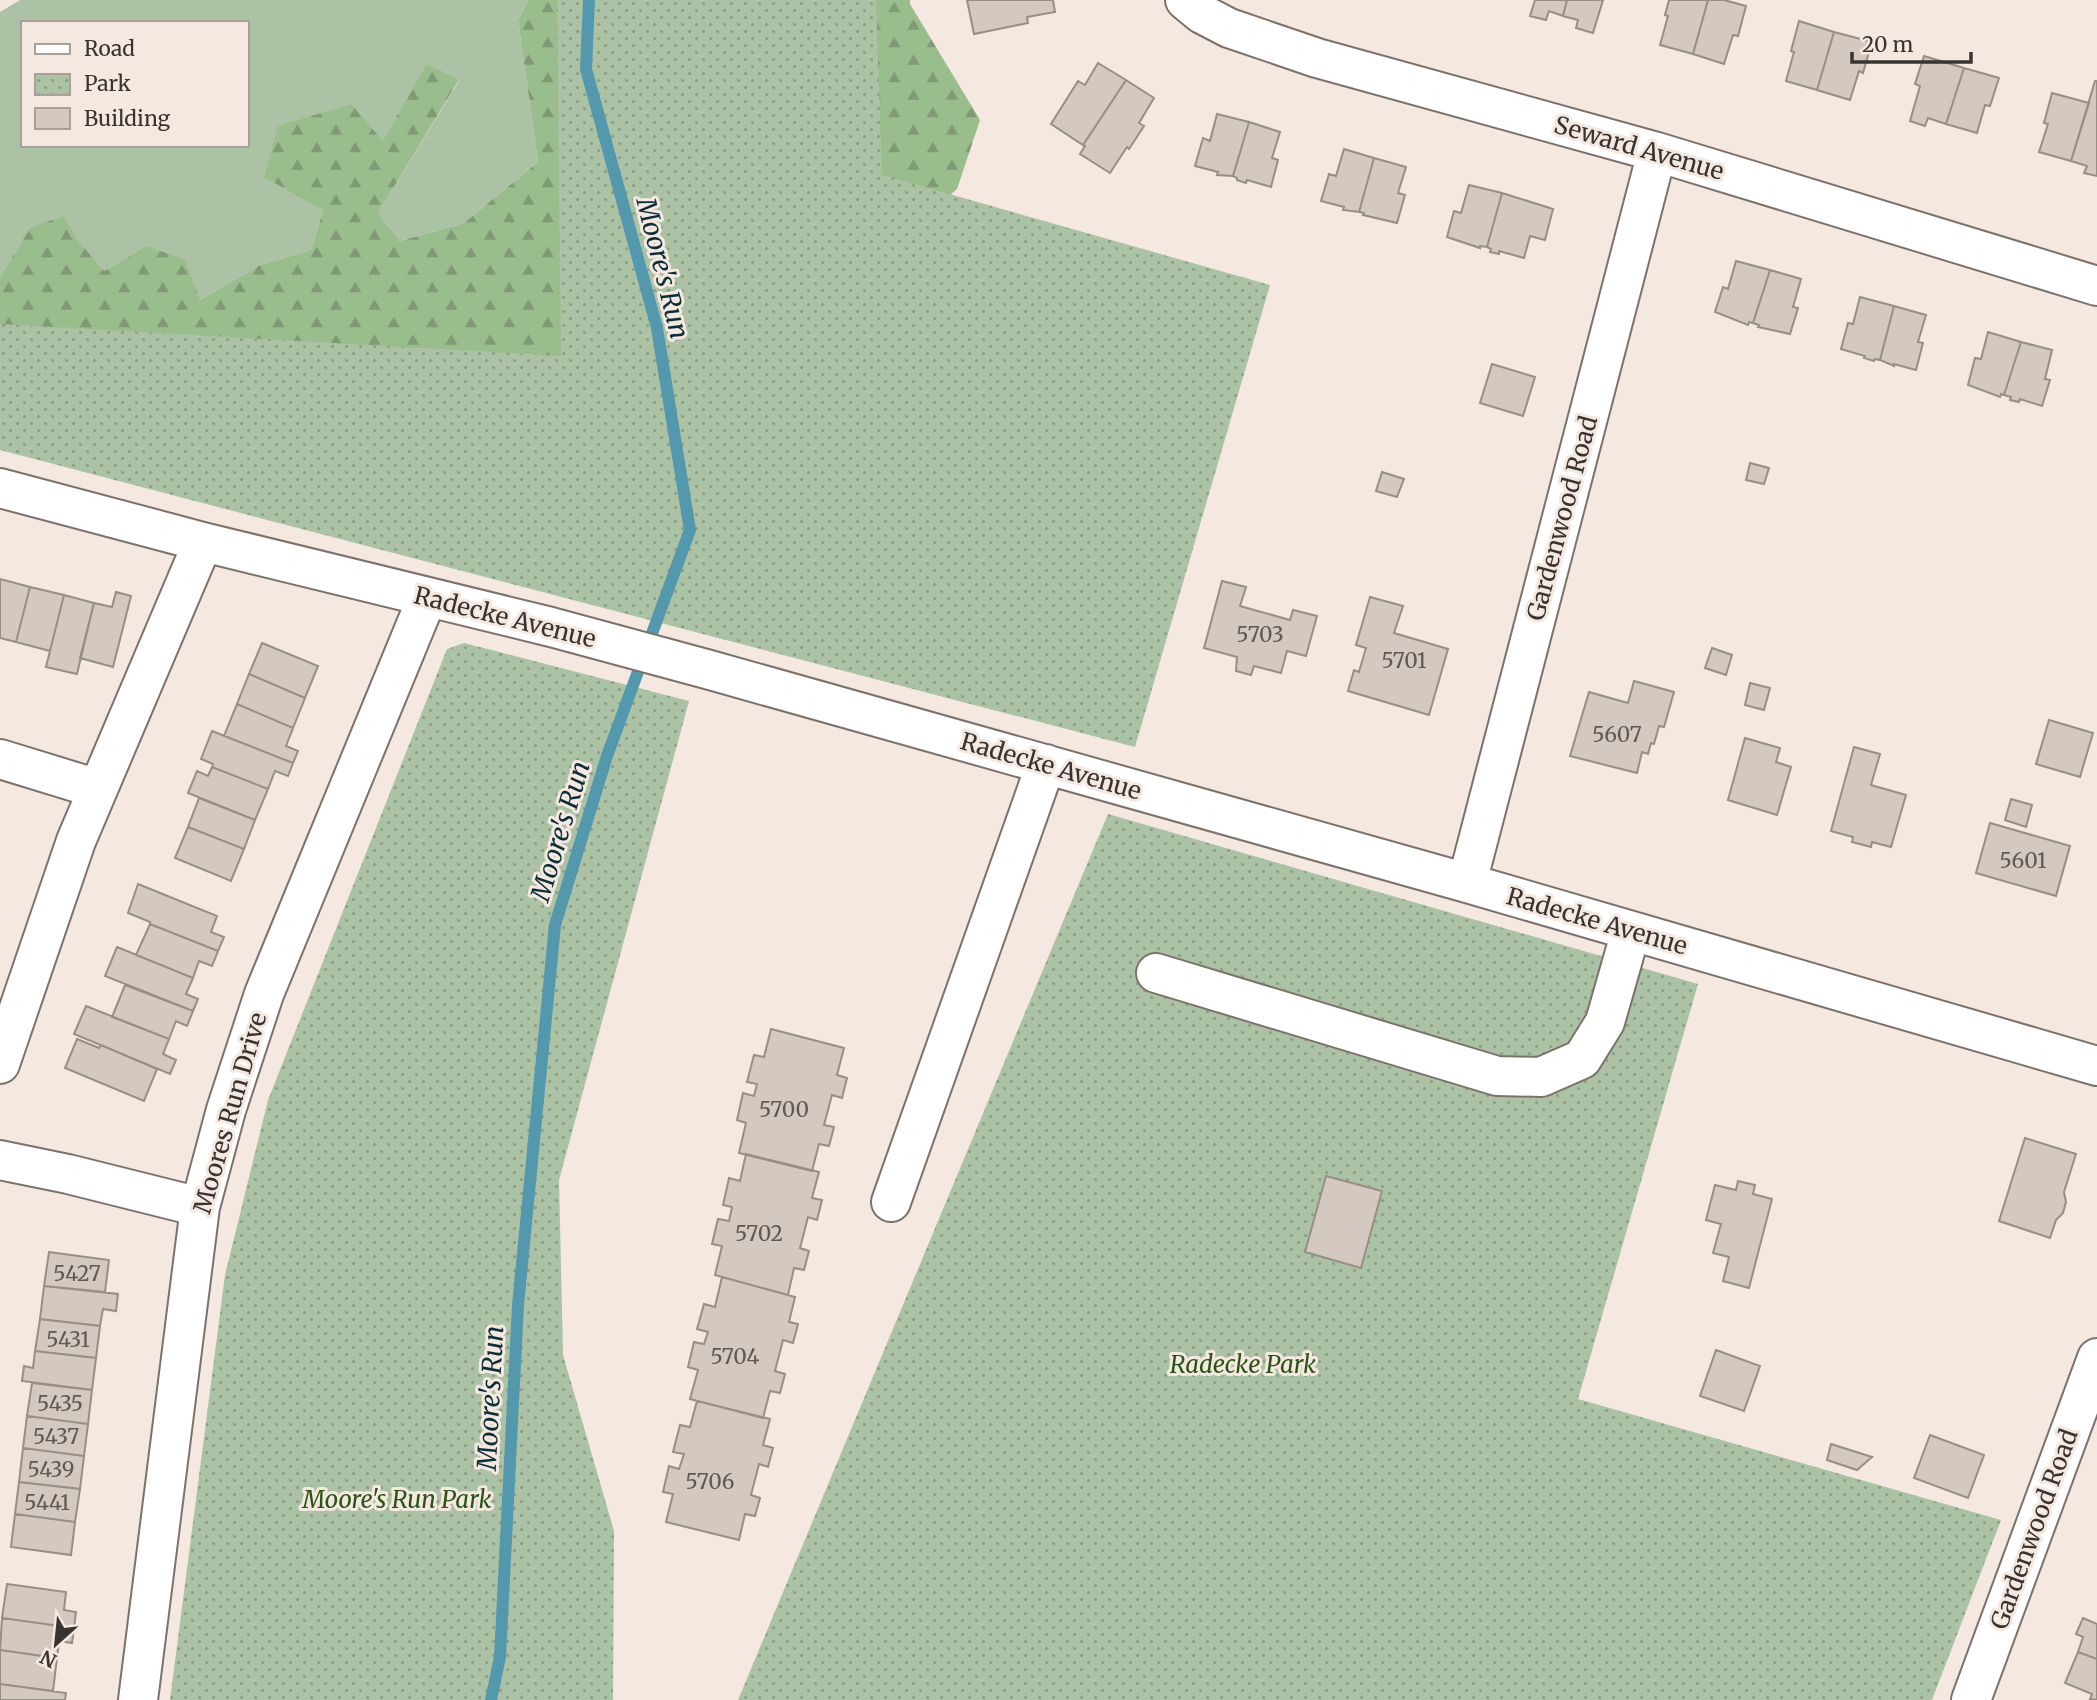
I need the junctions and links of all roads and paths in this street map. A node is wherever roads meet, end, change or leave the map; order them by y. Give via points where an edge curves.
1 (1185, 0) edge
2 (1657, 152) junction
3 (2097, 286) edge
4 (0, 488) edge
5 (203, 541) junction
6 (427, 597) junction
7 (0, 759) edge
8 (1046, 764) junction
9 (98, 789) junction
10 (1467, 883) junction
11 (1631, 931) junction
12 (1156, 973) dead end
13 (0, 1063) edge
14 (2097, 1066) edge
15 (0, 1160) edge
16 (891, 1202) dead end
17 (200, 1207) junction
18 (2097, 1358) edge
19 (138, 1700) edge
20 (1971, 1700) edge

1 - 2 street, Seward Avenue via 1229,27 1317,58
2 - 3 street, Seward Avenue
2 - 10 street, Gardenwood Road
4 - 5 street, Radecke Avenue
5 - 6 street, Radecke Avenue
5 - 9 street
6 - 8 street, Radecke Avenue
6 - 17 street, Moores Run Drive via 264,994
7 - 9 street
8 - 10 street, Radecke Avenue
8 - 16 street
9 - 13 street
10 - 11 street, Radecke Avenue
11 - 12 street via 1605,1022 1582,1059 1541,1077 1497,1076
11 - 14 street, Radecke Avenue
15 - 17 street
17 - 19 street, Moores Run Drive
18 - 20 street, Gardenwood Road

